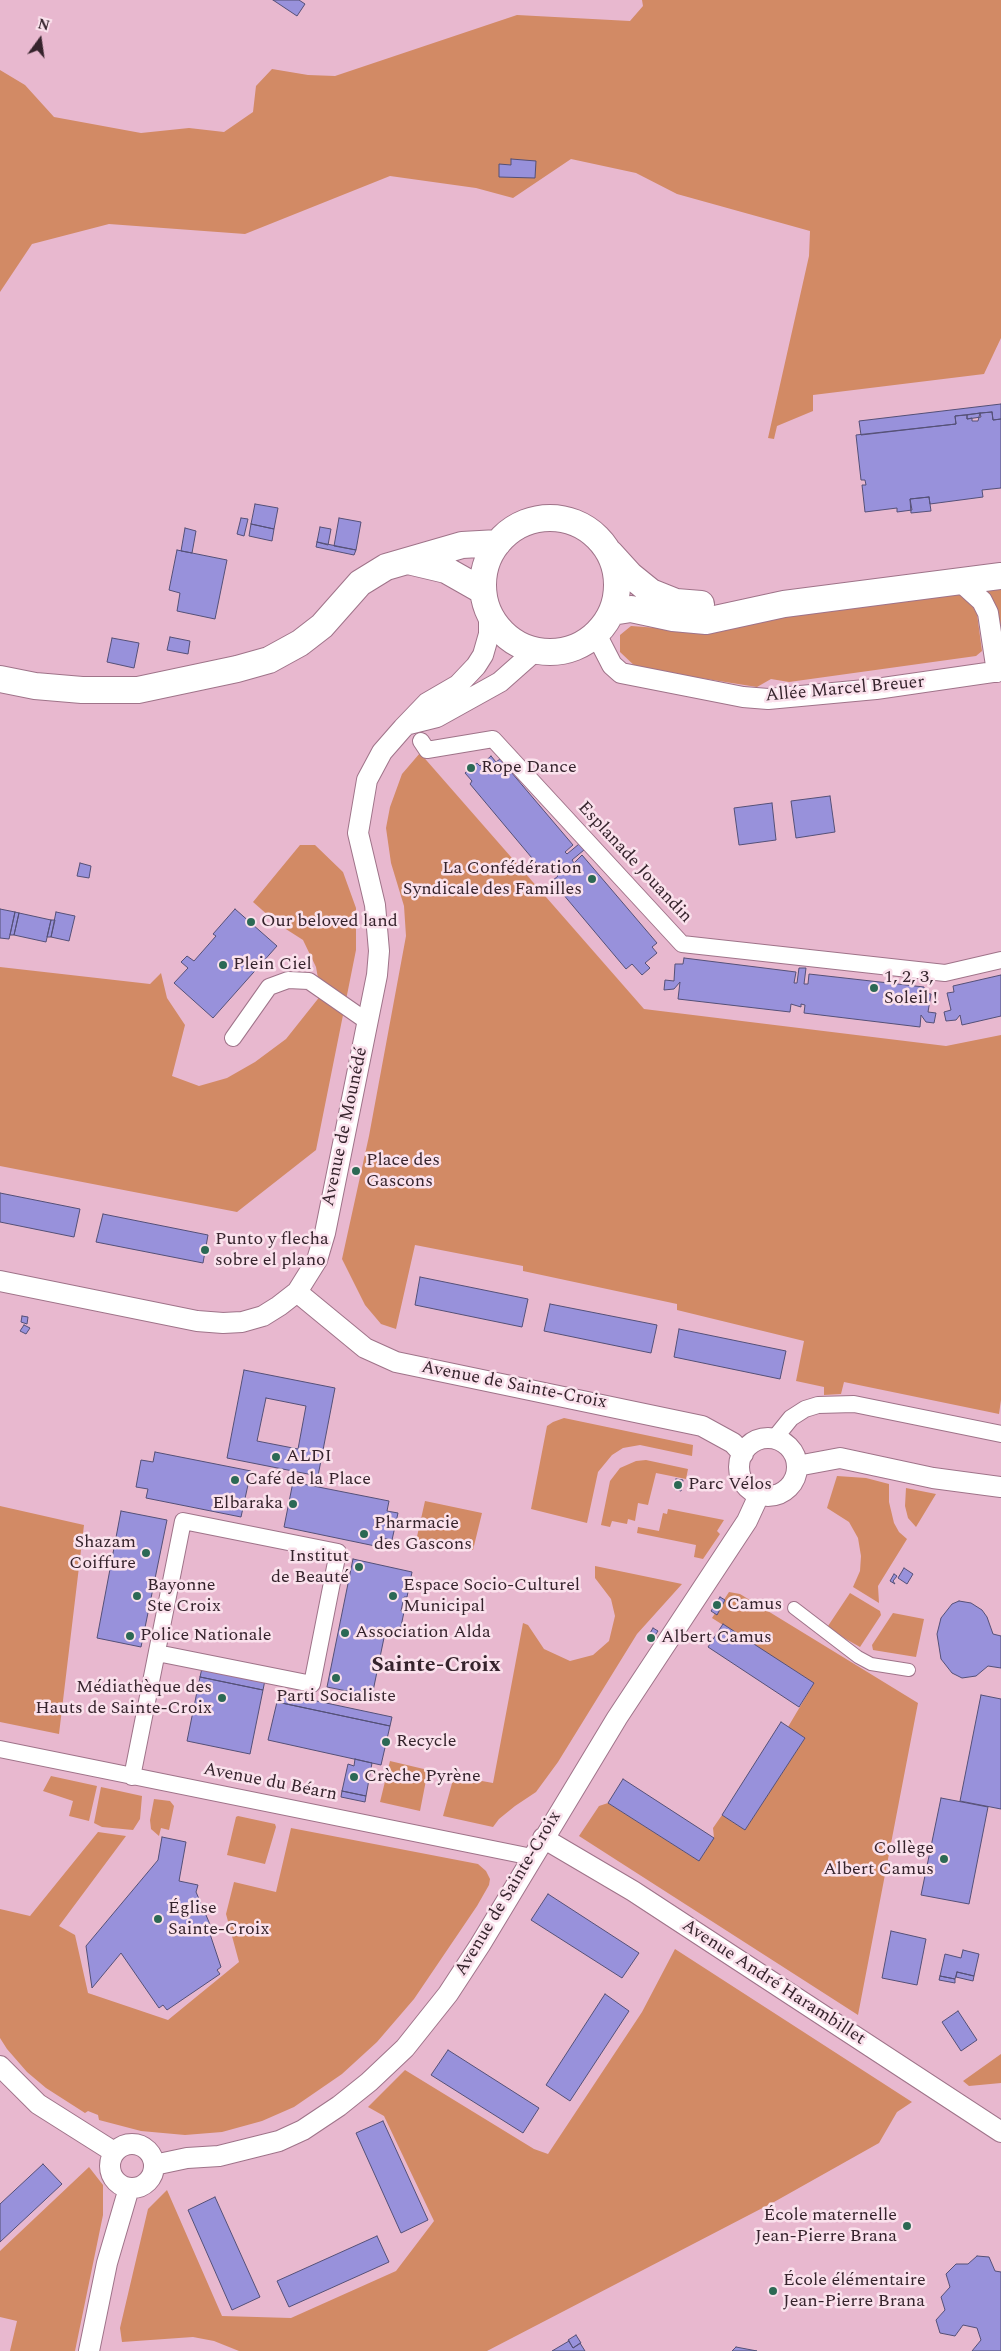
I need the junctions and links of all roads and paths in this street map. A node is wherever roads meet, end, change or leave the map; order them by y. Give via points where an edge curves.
1 (498, 543) junction
2 (608, 551) junction
3 (407, 560) junction
4 (1001, 576) edge
5 (961, 582) junction
6 (486, 602) junction
7 (784, 604) junction
8 (612, 612) junction
9 (596, 634) junction
10 (535, 651) junction
11 (999, 671) edge
12 (0, 679) edge
13 (409, 724) junction
14 (421, 741) dead end
15 (1001, 960) edge
16 (368, 1022) junction
17 (234, 1038) dead end
18 (0, 1282) edge
19 (297, 1292) junction
20 (1001, 1434) edge
21 (774, 1439) junction
22 (743, 1454) junction
23 (797, 1466) junction
24 (1001, 1487) edge
25 (759, 1495) junction
26 (794, 1608) dead end
27 (157, 1653) junction
28 (909, 1670) dead end
29 (0, 1749) edge
30 (132, 1776) junction
31 (543, 1838) junction
32 (532, 1857) junction
33 (0, 2066) edge
34 (1001, 2132) edge
35 (114, 2152) junction
36 (154, 2165) junction
37 (129, 2188) junction
38 (90, 2351) edge

1 - 2 main road via 525,522 564,519 589,531
1 - 3 main road via 462,545
1 - 6 main road via 487,562
2 - 7 main road via 651,592 676,602
2 - 8 main road via 616,570 618,591
3 - 6 main road via 446,570
3 - 12 main road via 367,578 322,626 270,660 138,690 82,690
4 - 5 main road
5 - 7 main road
5 - 11 street, Allée Marcel Breuer via 982,601 988,613
6 - 10 main road via 499,628 512,640
6 - 13 street, Avenue de Mounédé via 488,634 476,666 458,684 427,703
7 - 8 main road via 706,621 631,610
8 - 9 main road
9 - 10 main road via 564,650
9 - 11 street, Allée Marcel Breuer via 612,665 621,673 768,699 876,689
10 - 13 street via 500,682 437,717
13 - 16 street, Avenue de Mounédé via 382,752 367,780 361,807 358,833 375,905 379,951
14 - 15 street, Esplanade Jouandin via 427,750 493,739 682,944 946,973
16 - 17 street via 309,981 288,980 269,987
16 - 19 street, Avenue de Mounédé via 324,1233 314,1266
18 - 19 street, Avenue de Mounédé via 197,1322 223,1323 257,1318
19 - 22 street, Avenue de Sainte-Croix via 365,1348 396,1362 702,1426 733,1443
20 - 21 street via 854,1404 805,1409 791,1418
21 - 22 street via 756,1441
21 - 23 street via 790,1448
22 - 25 street via 740,1474 744,1483
23 - 24 street via 840,1458 933,1478
23 - 25 street via 796,1478 783,1492
25 - 31 street, Avenue de Sainte-Croix via 747,1521 617,1718
26 - 28 street via 858,1657 872,1664
27 - 27 street via 312,1684 338,1552 183,1521
27 - 30 street
29 - 30 street, Avenue du Béarn
30 - 32 street, Avenue du Béarn
31 - 32 street, Avenue de Sainte-Croix
31 - 34 street, Avenue André Harambillet via 691,1928
32 - 36 street, Avenue de Sainte-Croix via 448,1994 404,2048 346,2100 302,2130 279,2141 219,2156
33 - 35 street via 38,2104
35 - 36 street via 125,2145 138,2144 149,2152
35 - 37 street via 111,2174 122,2186
36 - 37 street via 150,2179 137,2188
37 - 38 street via 108,2262

